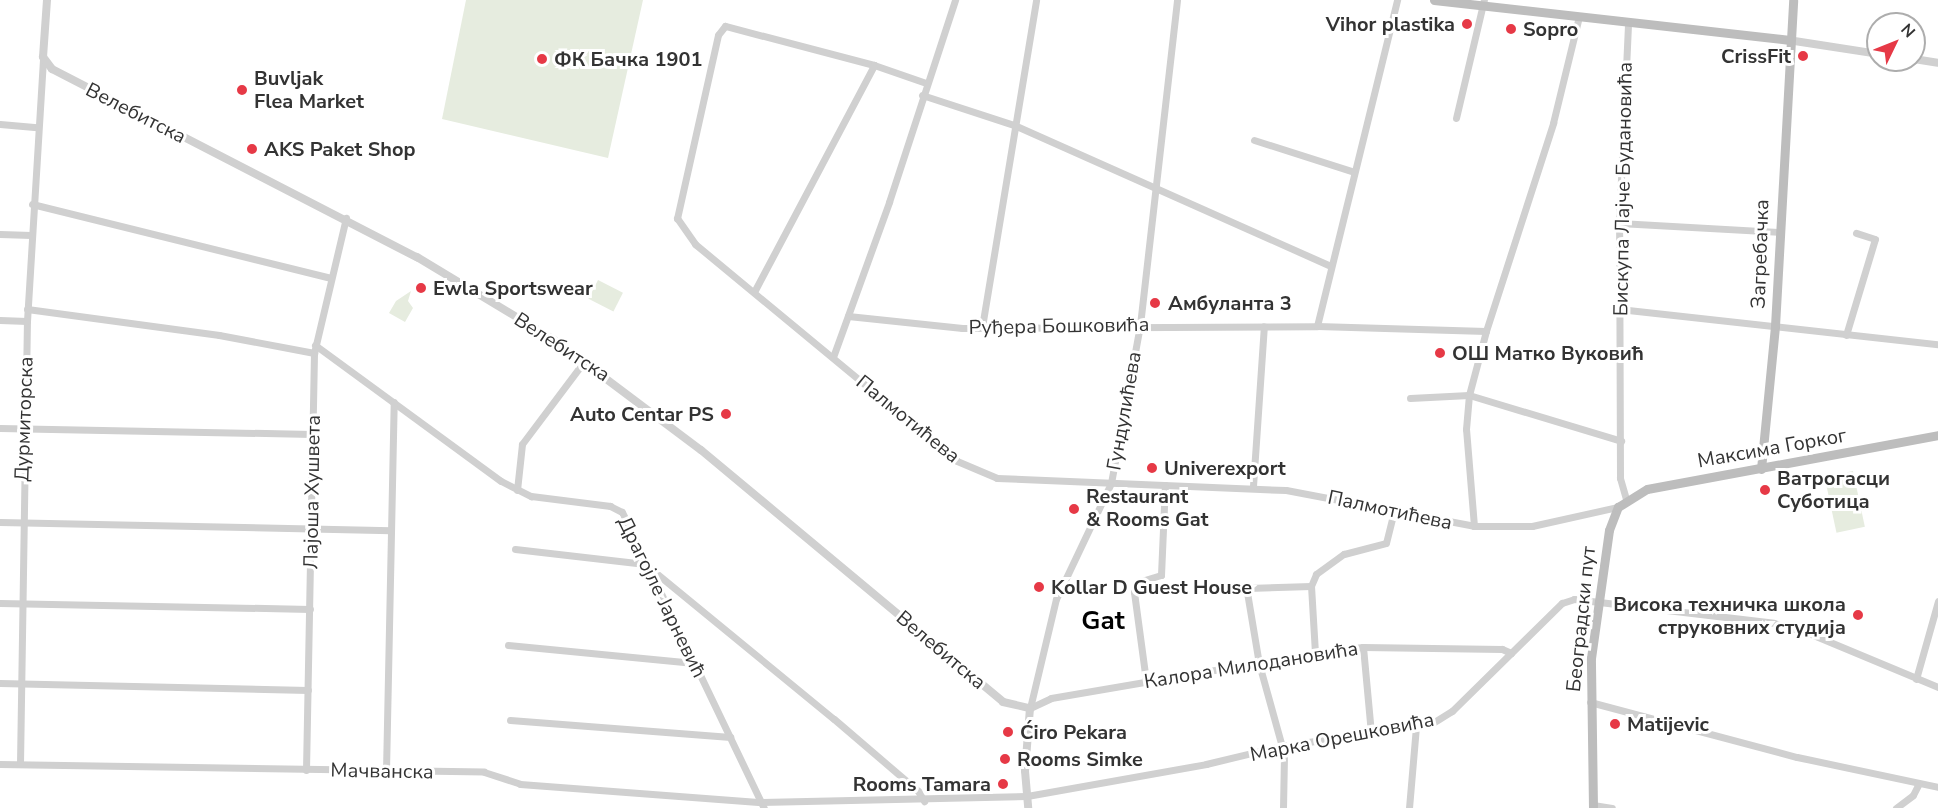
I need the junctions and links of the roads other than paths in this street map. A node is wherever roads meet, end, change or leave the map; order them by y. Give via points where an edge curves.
1 (47, 0) edge
2 (955, 0) edge
3 (1036, 0) edge
4 (1177, 0) edge
5 (1397, 0) edge
6 (1434, 0) edge
7 (1792, 0) edge
8 (1483, 3) edge
9 (1579, 16) junction
10 (1628, 22) junction
11 (1788, 40) junction
12 (1866, 52) edge
13 (43, 57) junction
14 (874, 65) junction
15 (52, 69) junction
16 (41, 75) junction
17 (926, 84) junction
18 (922, 95) junction
19 (1456, 118) dead end
20 (0, 124) edge
21 (1014, 125) junction
22 (36, 127) junction
23 (1254, 140) dead end
24 (1354, 172) junction
25 (1156, 187) junction
26 (32, 204) junction
27 (346, 218) junction
28 (1619, 223) junction
29 (1778, 232) junction
30 (1856, 232) dead end
31 (0, 234) edge
32 (31, 235) junction
33 (1330, 266) junction
34 (332, 278) junction
35 (754, 292) junction
36 (27, 309) junction
37 (1619, 309) junction
38 (848, 316) junction
39 (0, 320) edge
40 (27, 321) junction
41 (1140, 325) junction
42 (1317, 326) junction
43 (1775, 326) junction
44 (982, 327) junction
45 (1264, 327) junction
46 (1486, 331) junction
47 (1846, 335) junction
48 (1938, 344) edge
49 (314, 349) junction
50 (833, 357) junction
51 (585, 360) junction
52 (1469, 395) junction
53 (1410, 398) dead end
54 (394, 402) junction
55 (0, 428) edge
56 (24, 428) junction
57 (312, 434) junction
58 (1938, 435) edge
59 (1621, 441) junction
60 (1761, 469) junction
61 (1111, 483) junction
62 (1165, 485) junction
63 (1253, 486) junction
64 (517, 489) junction
65 (1626, 499) junction
66 (1618, 507) junction
67 (1394, 511) junction
68 (0, 522) edge
69 (21, 522) junction
70 (1474, 526) junction
71 (311, 528) junction
72 (391, 530) junction
73 (515, 549) dead end
74 (645, 564) junction
75 (1311, 585) junction
76 (675, 588) junction
77 (662, 597) junction
78 (1598, 600) junction
79 (1938, 601) edge
80 (0, 603) edge
81 (20, 603) junction
82 (310, 609) junction
83 (508, 645) dead end
84 (1363, 647) junction
85 (1315, 653) junction
86 (1511, 653) junction
87 (694, 663) junction
88 (1259, 664) junction
89 (1916, 679) junction
90 (1146, 681) junction
91 (0, 683) edge
92 (20, 683) junction
93 (1938, 687) edge
94 (308, 690) junction
95 (1590, 702) junction
96 (1030, 708) junction
97 (510, 720) dead end
98 (1416, 727) junction
99 (1371, 734) junction
100 (730, 737) junction
101 (1281, 746) junction
102 (0, 764) edge
103 (20, 764) junction
104 (306, 770) junction
105 (386, 771) junction
106 (1919, 783) junction
107 (1938, 787) edge
108 (1027, 796) junction
109 (924, 801) junction
110 (762, 805) edge
111 (902, 805) edge
112 (1593, 807) edge
113 (1028, 808) edge
114 (1283, 808) edge
115 (1409, 808) edge
116 (1612, 808) edge
117 (1896, 808) edge

1 - 13 street, Дурмиторска
2 - 17 street
3 - 21 street
4 - 25 street, Гундулићева
5 - 24 street
6 - 8 main road
7 - 11 main road, Загребачка
8 - 9 main road
8 - 19 street
9 - 10 main road
9 - 46 street via 1553,123
10 - 11 main road
10 - 28 street, Бискупа Лајче Будановића
11 - 12 street
11 - 29 main road, Загребачка
13 - 15 street, Велебитска
13 - 16 street, Дурмиторска
14 - 17 street
14 - 35 street
14 - 35 street, Палмотићева via 737,27 725,26 718,35 677,218 696,244
15 - 16 street
15 - 27 street, Велебитска
16 - 22 street, Дурмиторска
17 - 18 street
18 - 21 street
18 - 38 street
20 - 22 street
21 - 25 street
21 - 44 street
22 - 26 street, Дурмиторска
23 - 24 street
24 - 33 street
25 - 33 street
25 - 41 street, Гундулићева
26 - 32 street, Дурмиторска
26 - 34 street
27 - 34 street, Лајоша Хушвета
27 - 51 street, Велебитска via 417,256
28 - 29 street
28 - 37 street, Бискупа Лајче Будановића
29 - 43 main road, Загребачка
30 - 47 street via 1875,239
31 - 32 street
32 - 36 street, Дурмиторска
33 - 42 street
34 - 49 street, Лајоша Хушвета
35 - 50 street, Палмотићева
36 - 40 street, Дурмиторска
36 - 49 street
37 - 43 street
37 - 59 street, Бискупа Лајче Будановића
38 - 44 street, Руђера Бошковића
38 - 50 street
39 - 40 street
40 - 56 street, Дурмиторска
41 - 44 street, Руђера Бошковића
41 - 45 street, Руђера Бошковића
41 - 61 street, Гундулићева
42 - 45 street, Руђера Бошковића
42 - 46 street, Руђера Бошковића
43 - 47 street
43 - 60 main road, Загребачка
45 - 63 street
46 - 52 street
47 - 48 street
49 - 54 street, Драгојле Јарневић
49 - 57 street, Лајоша Хушвета
50 - 61 street, Палмотићева via 928,439 977,472 998,478
51 - 64 street via 522,444
51 - 96 street, Велебитска via 710,457 1003,702
52 - 53 street
52 - 59 street
52 - 70 street via 1466,429
54 - 64 street, Драгојле Јарневић
54 - 72 street
55 - 56 street
56 - 57 street
56 - 69 street, Дурмиторска
57 - 71 street, Лајоша Хушвета
58 - 60 main road, Максима Горког
59 - 65 street, Бискупа Лајче Будановића via 1620,478
60 - 65 main road, Максима Горког via 1647,489
61 - 62 street, Палмотићева
61 - 96 street, Гундулићева via 1056,599
62 - 63 street, Палмотићева
62 - 90 street via 1161,575 1138,582 1134,592
63 - 67 street, Палмотићева via 1335,497
64 - 74 street, Драгојле Јарневић via 531,496 619,510
65 - 66 main road, Максима Горког
66 - 70 street, Палмотићева via 1532,526
66 - 78 main road, Београдски пут via 1609,530
67 - 70 street, Палмотићева
67 - 75 street via 1386,543 1328,562
68 - 69 street
69 - 71 street
69 - 81 street, Дурмиторска
71 - 72 street
71 - 82 street, Лајоша Хушвета
72 - 105 street
73 - 74 street
74 - 76 street
74 - 77 street, Драгојле Јарневић
75 - 85 street
75 - 88 street via 1248,588
76 - 77 street
76 - 109 street via 902,777
77 - 87 street, Драгојле Јарневић
78 - 86 street, Марка Орешковића via 1562,603
78 - 89 street, Марка Орешковића via 1774,623 1806,632
78 - 95 main road, Београдски пут
79 - 89 street
80 - 81 street
81 - 82 street
81 - 92 street, Дурмиторска
82 - 94 street, Лајоша Хушвета
83 - 87 street
84 - 85 street, Калора Милодановића
84 - 86 street, Калора Милодановића via 1502,649
84 - 99 street
85 - 88 street, Калора Милодановића
86 - 98 street, Марка Орешковића via 1443,718
87 - 100 street, Драгојле Јарневић
88 - 90 street, Калора Милодановића
88 - 101 street
89 - 93 street, Марка Орешковића
90 - 96 street, Калора Милодановића via 1051,698
91 - 92 street
92 - 94 street
92 - 103 street, Дурмиторска
94 - 104 street, Лајоша Хушвета
95 - 106 street via 1797,757
95 - 112 main road, Београдски пут
96 - 108 street, Гундулићева
97 - 100 street
98 - 99 street, Марка Орешковића
98 - 115 street
99 - 101 street, Марка Орешковића
100 - 110 street, Драгојле Јарневић
101 - 108 street, Марка Орешковића via 1206,764
101 - 114 street via 1285,766
102 - 103 street, Мачванска
103 - 104 street, Мачванска
104 - 105 street, Мачванска
105 - 110 street, Мачванска via 484,772 520,784
106 - 107 street
106 - 117 street via 1913,795
108 - 109 street, Марка Орешковића
108 - 113 street, Гундулићева
109 - 111 street, Марка Орешковића
110 - 111 street, Марка Орешковића
112 - 116 street

